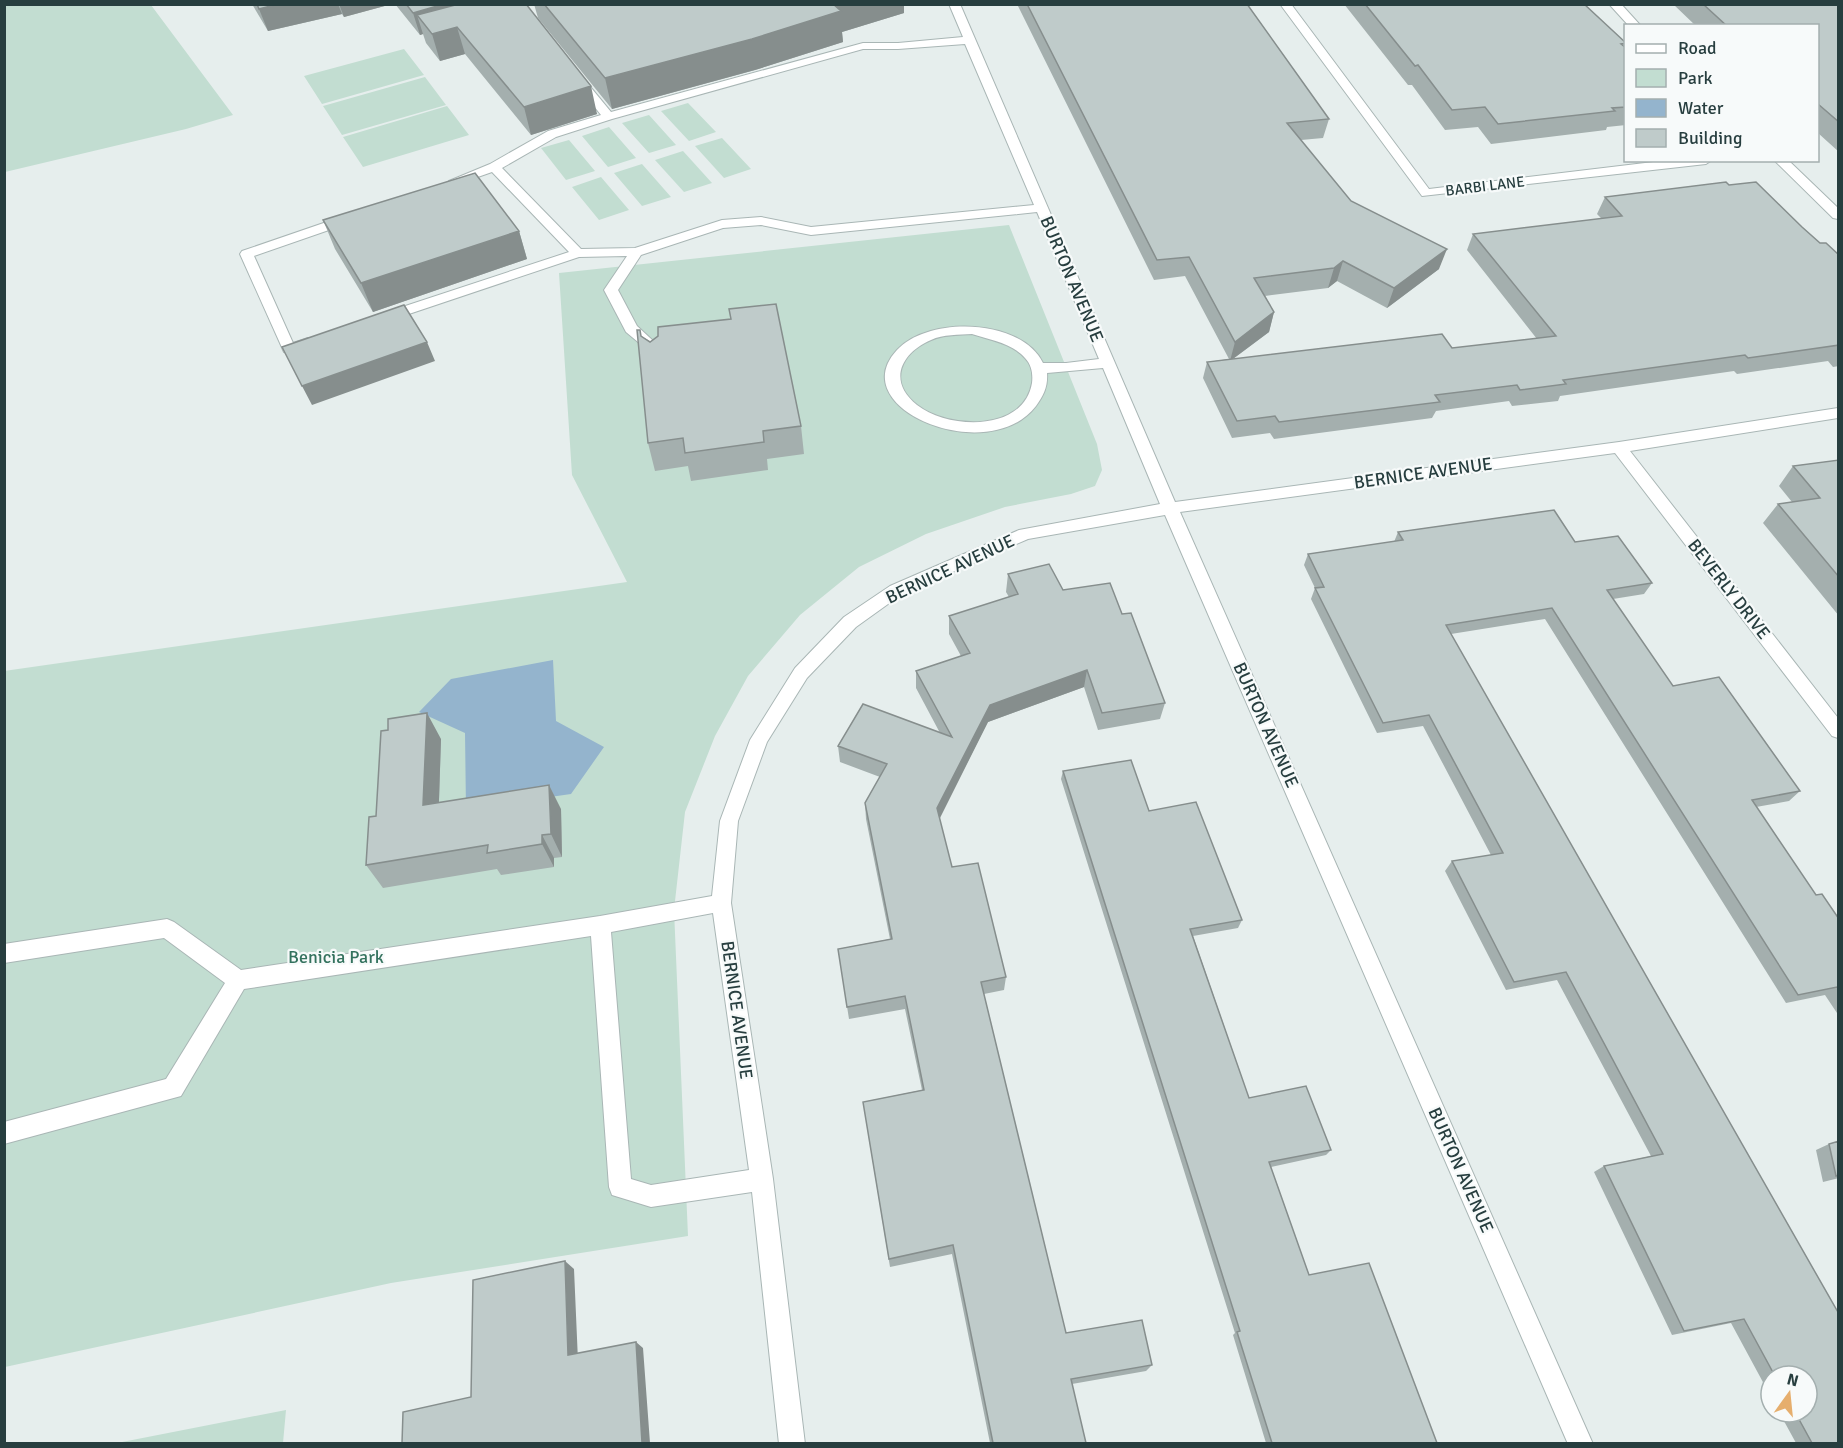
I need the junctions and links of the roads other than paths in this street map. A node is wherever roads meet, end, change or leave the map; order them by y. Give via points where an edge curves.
1 (954, 4) edge
2 (1285, 4) edge
3 (1614, 4) edge
4 (1634, 24) edge
5 (969, 40) junction
6 (573, 72) edge
7 (608, 116) junction
8 (1689, 162) edge
9 (1782, 162) edge
10 (494, 167) junction
11 (446, 184) edge
12 (1042, 208) junction
13 (358, 214) edge
14 (1839, 215) edge
15 (636, 252) junction
16 (578, 253) junction
17 (378, 320) edge
18 (323, 338) edge
19 (1108, 362) junction
20 (656, 363) edge
21 (1041, 368) junction
22 (1839, 413) edge
23 (1619, 447) junction
24 (1170, 508) junction
25 (1839, 731) edge
26 (721, 903) junction
27 (600, 925) junction
28 (4, 954) edge
29 (237, 980) junction
30 (4, 1133) edge
31 (762, 1179) junction
32 (792, 1443) edge
33 (1581, 1443) edge

1 - 5 street, BURTON AVENUE
2 - 8 street, BARBI LANE via 1425,193
3 - 4 street
5 - 7 street via 863,46
5 - 12 street, BURTON AVENUE
6 - 7 street
7 - 10 street via 552,134
9 - 14 street
10 - 11 street
10 - 16 street
12 - 15 street via 810,231 761,221 722,224
12 - 19 street, BURTON AVENUE
13 - 18 street via 247,254 289,349
15 - 16 street
15 - 20 street via 611,290 631,329 654,346
16 - 17 street
19 - 21 street
19 - 24 street, BURTON AVENUE
21 - 21 street via 1042,385 1035,401 1020,415 999,424 973,428 947,426 924,418 905,405 895,391 892,375 898,359 910,346 928,336 950,331 972,330 1016,342
22 - 23 street, BERNICE AVENUE
23 - 24 street, BERNICE AVENUE
23 - 25 street, BEVERLY DRIVE
24 - 26 street, BERNICE AVENUE via 1025,534 896,590 850,622 801,673 759,740 729,821
24 - 33 street, BURTON AVENUE
26 - 27 street
26 - 31 street, BERNICE AVENUE
27 - 29 street
27 - 31 street via 620,1186 651,1196
28 - 29 street via 167,928
29 - 30 street via 173,1088
31 - 32 street, BERNICE AVENUE

